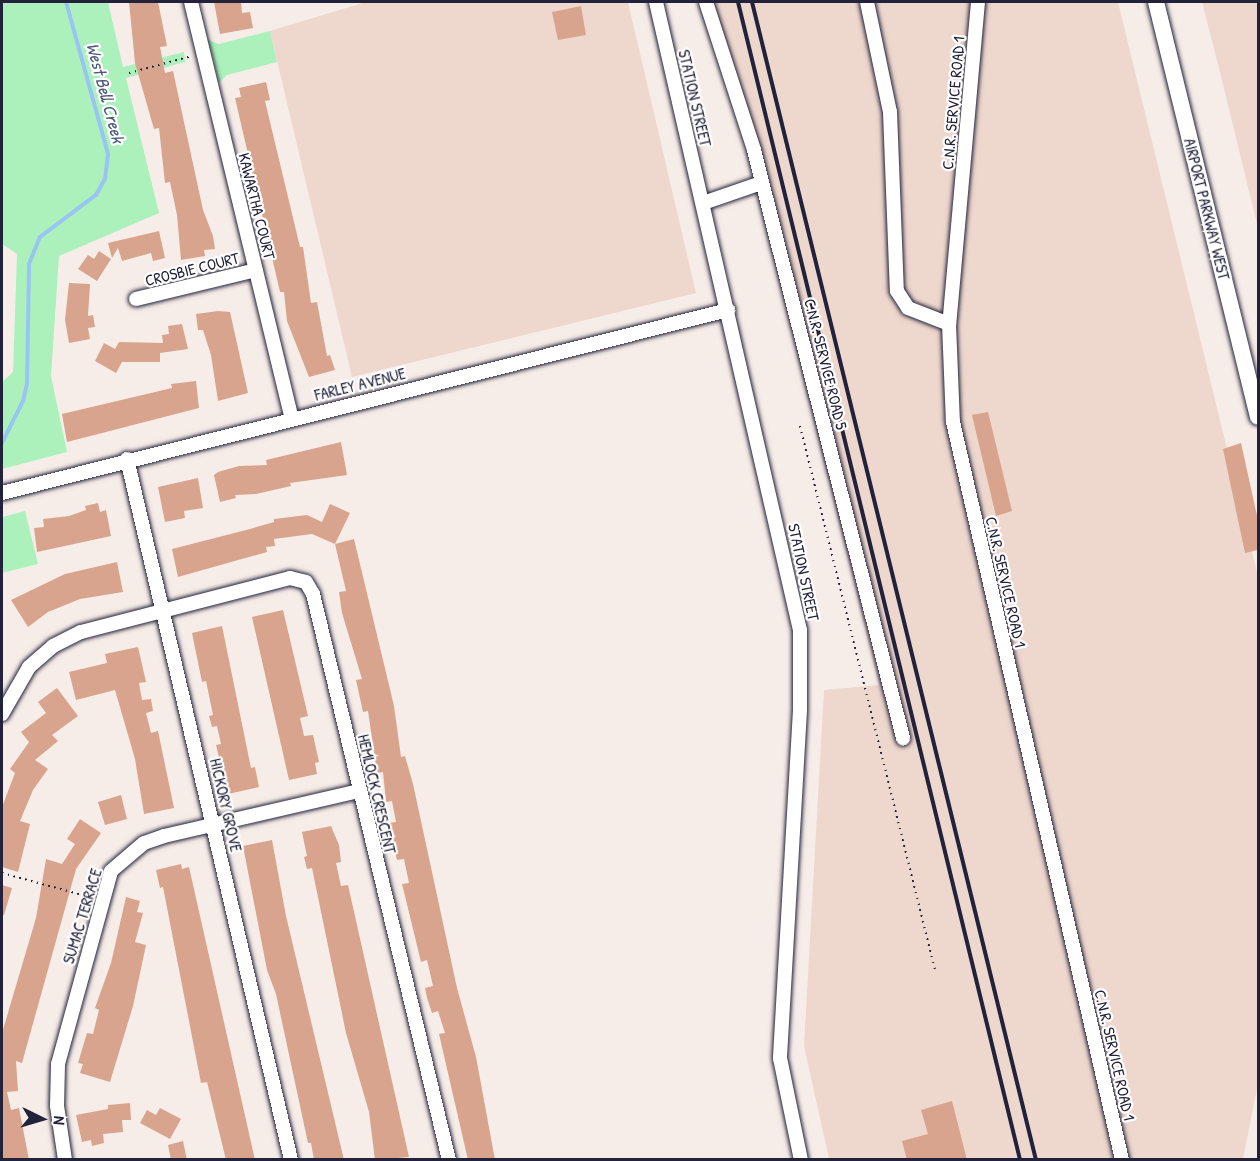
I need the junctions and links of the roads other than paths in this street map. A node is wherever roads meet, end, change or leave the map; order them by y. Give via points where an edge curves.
1 (191, 2) edge
2 (656, 2) edge
3 (706, 2) edge
4 (867, 2) edge
5 (978, 2) edge
6 (1156, 2) edge
7 (761, 183) junction
8 (703, 203) junction
9 (256, 270) junction
10 (136, 299) dead end
11 (728, 310) junction
12 (949, 324) junction
13 (1258, 417) edge
14 (292, 418) junction
15 (127, 459) junction
16 (2, 493) edge
17 (163, 612) junction
18 (2, 714) edge
19 (903, 738) dead end
20 (359, 791) junction
21 (214, 827) junction
22 (66, 1160) edge
23 (291, 1160) edge
24 (450, 1160) edge
25 (801, 1160) edge
26 (1122, 1160) edge

1 - 9 street, KAWARTHA COURT
2 - 8 street, STATION STREET
3 - 7 street, C.N.R. SERVICE ROAD 5 via 730,69
4 - 12 street via 890,112 897,291 908,308
5 - 12 street, C.N.R. SERVICE ROAD 1
6 - 13 main road, AIRPORT PARKWAY WEST
7 - 8 street
7 - 19 street, C.N.R. SERVICE ROAD 5
8 - 11 street, STATION STREET
9 - 10 street, CROSBIE COURT
9 - 14 street, KAWARTHA COURT
11 - 14 street, FARLEY AVENUE
11 - 25 street, STATION STREET via 800,630 800,710 780,1058
12 - 26 street, C.N.R. SERVICE ROAD 1 via 949,370 959,453
14 - 15 street, FARLEY AVENUE
15 - 16 street, FARLEY AVENUE
15 - 17 street, HICKORY GROVE
17 - 18 street via 116,621 53,646 29,667
17 - 20 street, HEMLOCK CRESCENT via 290,578 306,582 313,594
17 - 21 street, HICKORY GROVE
20 - 21 street, SUMAC TERRACE
20 - 24 street, HEMLOCK CRESCENT
21 - 22 street, SUMAC TERRACE via 144,843 111,871 58,1064 57,1106
21 - 23 street, HICKORY GROVE

